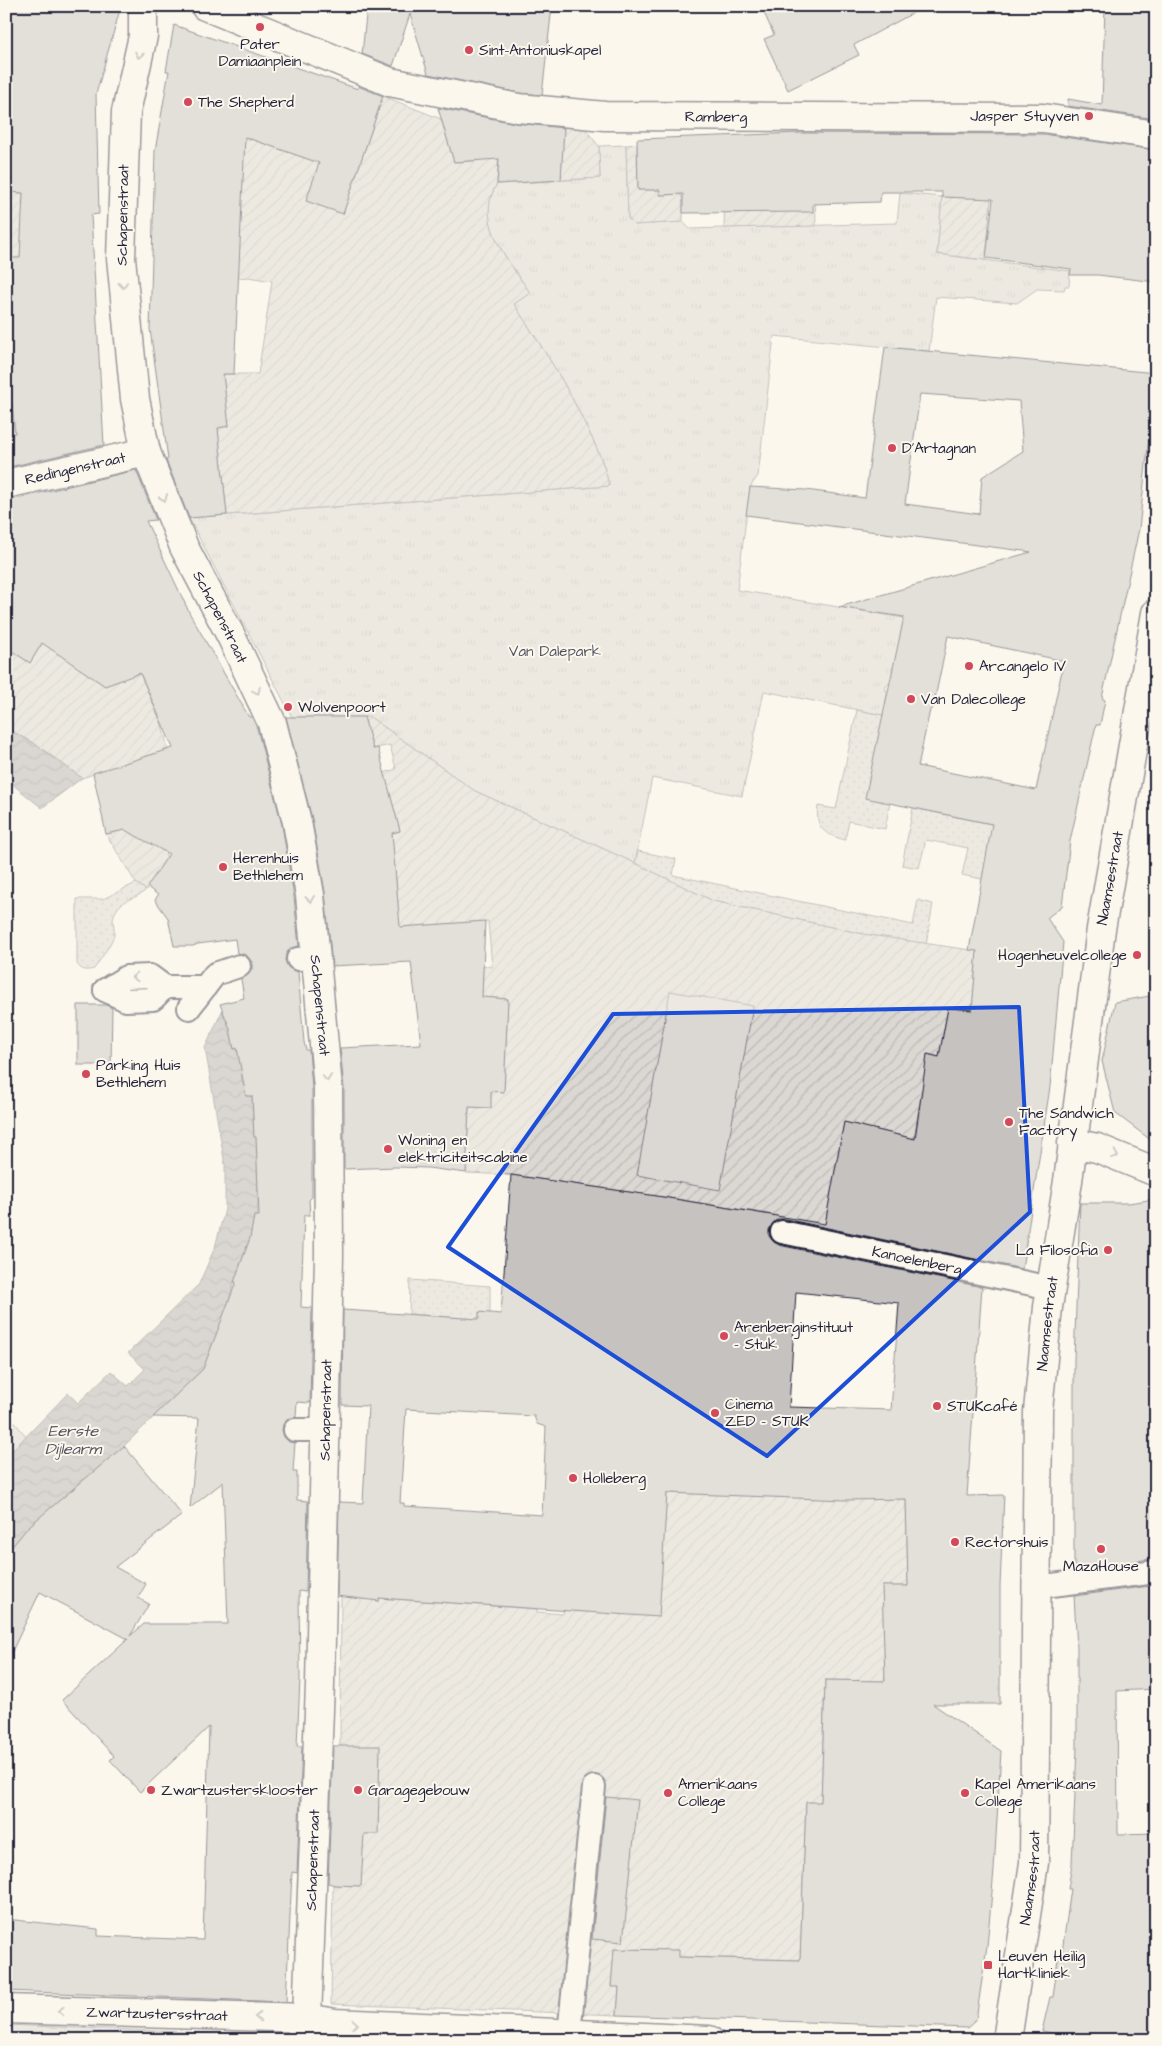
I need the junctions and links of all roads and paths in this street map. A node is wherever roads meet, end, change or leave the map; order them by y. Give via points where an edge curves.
1 (143, 6) edge
2 (206, 6) edge
3 (1156, 135) edge
4 (146, 452) junction
5 (6, 484) edge
6 (1156, 614) edge
7 (239, 966) dead end
8 (165, 988) dead end
9 (205, 988) junction
10 (188, 1008) dead end
11 (1072, 1143) junction
12 (1156, 1172) edge
13 (782, 1232) dead end
14 (1051, 1288) junction
15 (295, 1430) dead end
16 (325, 1430) junction
17 (1156, 1572) edge
18 (1036, 1587) junction
19 (594, 1787) dead end
20 (6, 2009) edge
21 (304, 2029) edge
22 (569, 2034) junction
23 (710, 2040) edge
24 (1007, 2040) edge

1 -> 4 street, Schapenstraat via 143,36 126,112 121,258 135,399
2 - 3 street, Ramberg via 390,82 518,108 605,116 1043,118
4 - 5 street, Redingenstraat
4 -> 16 street, Schapenstraat via 184,547 272,723 297,822 310,895 307,958 328,1088
6 - 11 street, Naamsestraat via 1101,929
7 - 9 lane via 215,974
8 - 9 lane
9 - 10 lane
11 -> 12 street via 1097,1148
11 - 14 street, Naamsestraat
13 - 14 lane, Kanoelenberg
14 - 18 street, Naamsestraat via 1038,1411
15 - 16 lane
16 - 21 street, Schapenstraat via 320,1685
17 - 18 lane
18 - 24 street, Naamsestraat via 1034,1862
19 - 22 lane
21 -> 20 street, Zwartzustersstraat
21 -> 22 street, Zwartzustersstraat via 336,2023
22 - 23 street, Zwartzustersstraat

